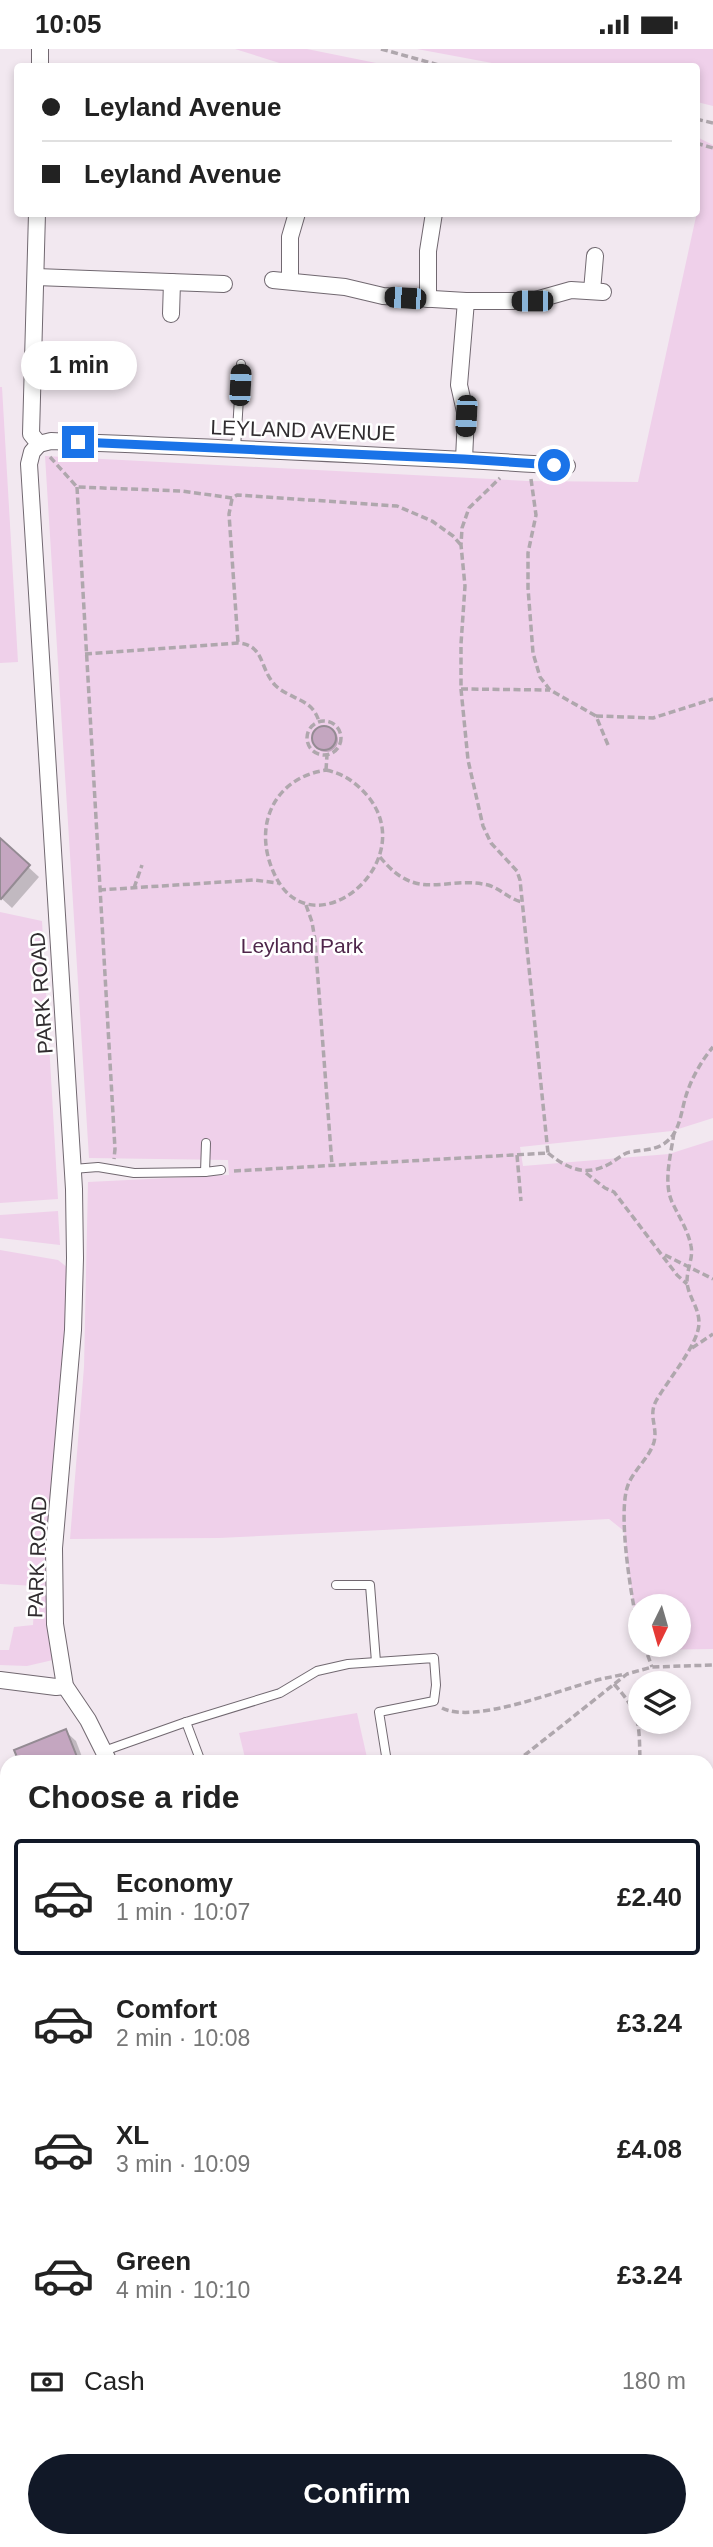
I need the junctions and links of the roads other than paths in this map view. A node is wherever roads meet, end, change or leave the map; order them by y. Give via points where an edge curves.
1 (37, 217) edge
2 (296, 217) edge
3 (433, 217) edge
4 (595, 255) dead end
5 (36, 277) junction
6 (273, 280) dead end
7 (290, 281) junction
8 (172, 282) junction
9 (224, 283) dead end
10 (428, 299) junction
11 (466, 301) junction
12 (171, 314) dead end
13 (241, 364) dead end
14 (39, 444) junction
15 (236, 448) junction
16 (464, 459) junction
17 (566, 466) dead end
18 (206, 1143) dead end
19 (73, 1169) junction
20 (221, 1170) road end
21 (205, 1172) junction
22 (336, 1585) dead end
23 (376, 1662) junction
24 (0, 1680) edge
25 (65, 1686) junction
26 (186, 1722) junction
27 (105, 1755) edge
28 (111, 1755) edge
29 (198, 1755) edge
30 (386, 1755) edge

1 - 5 street, PARK ROAD
2 - 7 street via 290,237
3 - 10 street
4 - 11 street via 597,291 571,290 532,301
5 - 8 street
5 - 14 street, PARK ROAD via 31,434
6 - 7 street
7 - 10 street
8 - 9 street
8 - 12 street
10 - 11 street
11 - 16 street via 459,385 466,416
13 - 15 lane
14 - 15 street, LEYLAND AVENUE
14 - 19 street, PARK ROAD via 29,464
15 - 16 street, LEYLAND AVENUE
16 - 17 street, LEYLAND AVENUE
18 - 21 lane
19 - 21 lane
19 - 25 street, PARK ROAD via 73,1330 53,1585
20 - 21 lane
22 - 23 lane via 370,1585
23 - 26 lane via 317,1671 280,1693
23 - 30 lane via 434,1658 434,1701 379,1712
24 - 25 street
25 - 27 street, PARK ROAD
26 - 28 lane
26 - 29 lane

